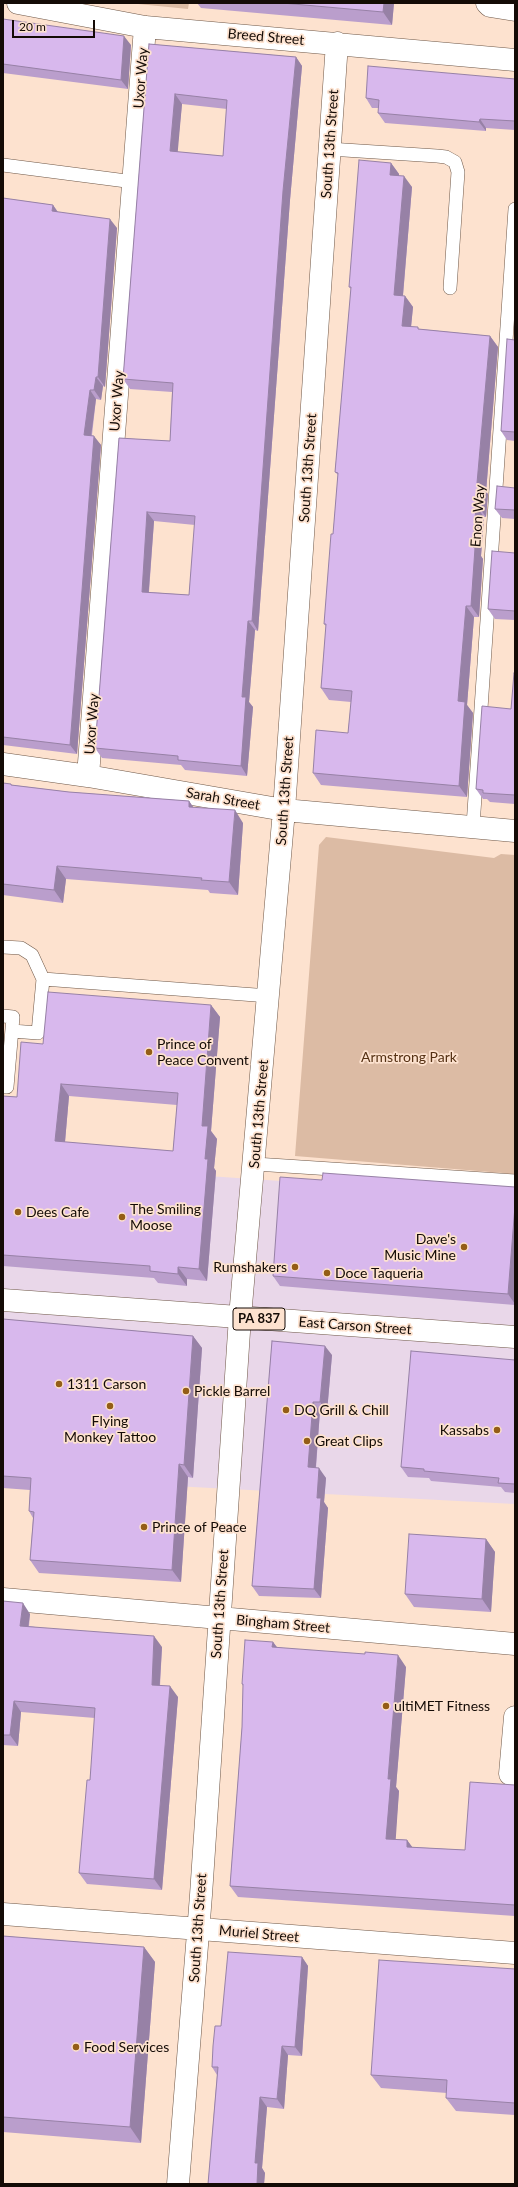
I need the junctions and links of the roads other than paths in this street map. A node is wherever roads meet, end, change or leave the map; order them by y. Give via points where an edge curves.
1 (18, 3) edge
2 (487, 3) edge
3 (515, 10) edge
4 (145, 27) junction
5 (337, 44) junction
6 (515, 60) edge
7 (329, 149) junction
8 (3, 165) edge
9 (134, 182) junction
10 (515, 209) edge
11 (450, 288) dead end
12 (3, 764) edge
13 (88, 776) junction
14 (284, 810) junction
15 (473, 826) junction
16 (515, 831) edge
17 (3, 947) edge
18 (43, 979) junction
19 (269, 996) junction
20 (3, 1016) edge
21 (12, 1031) junction
22 (3, 1087) edge
23 (255, 1164) junction
24 (515, 1181) edge
25 (3, 1300) edge
26 (240, 1317) junction
27 (515, 1338) edge
28 (3, 1599) edge
29 (219, 1618) junction
30 (515, 1644) edge
31 (515, 1717) edge
32 (515, 1774) edge
33 (3, 1914) edge
34 (199, 1928) junction
35 (515, 1953) edge
36 (178, 2184) edge

1 - 4 street, Breed Street
2 - 3 street via 490,6
4 - 5 street, Breed Street
4 - 9 street, Uxor Way
5 - 6 street, Breed Street
5 - 7 street, South 13th Street
7 - 11 lane via 446,157 455,162 458,172
7 - 14 street, South 13th Street
8 - 9 lane
9 - 13 street, Uxor Way
10 - 15 lane, Enon Way
12 - 13 street, Sarah Street
13 - 14 street, Sarah Street
14 - 15 street, Sarah Street
14 - 19 street, South 13th Street
15 - 16 street, Sarah Street
17 - 18 lane via 20,948 32,955
18 - 19 lane
18 - 21 lane via 38,1033
19 - 23 street, South 13th Street
20 - 21 lane via 13,1017
21 - 22 lane via 7,1087
23 - 24 lane
23 - 26 street, South 13th Street
25 - 26 street, East Carson Street / PA 837
26 - 27 street, East Carson Street / PA 837
26 - 29 street, South 13th Street
28 - 29 street, Bingham Street
29 - 30 street, Bingham Street
29 - 34 street, South 13th Street
31 - 32 street via 510,1774
33 - 34 street, Muriel Street
34 - 35 street, Muriel Street
34 - 36 street, South 13th Street

